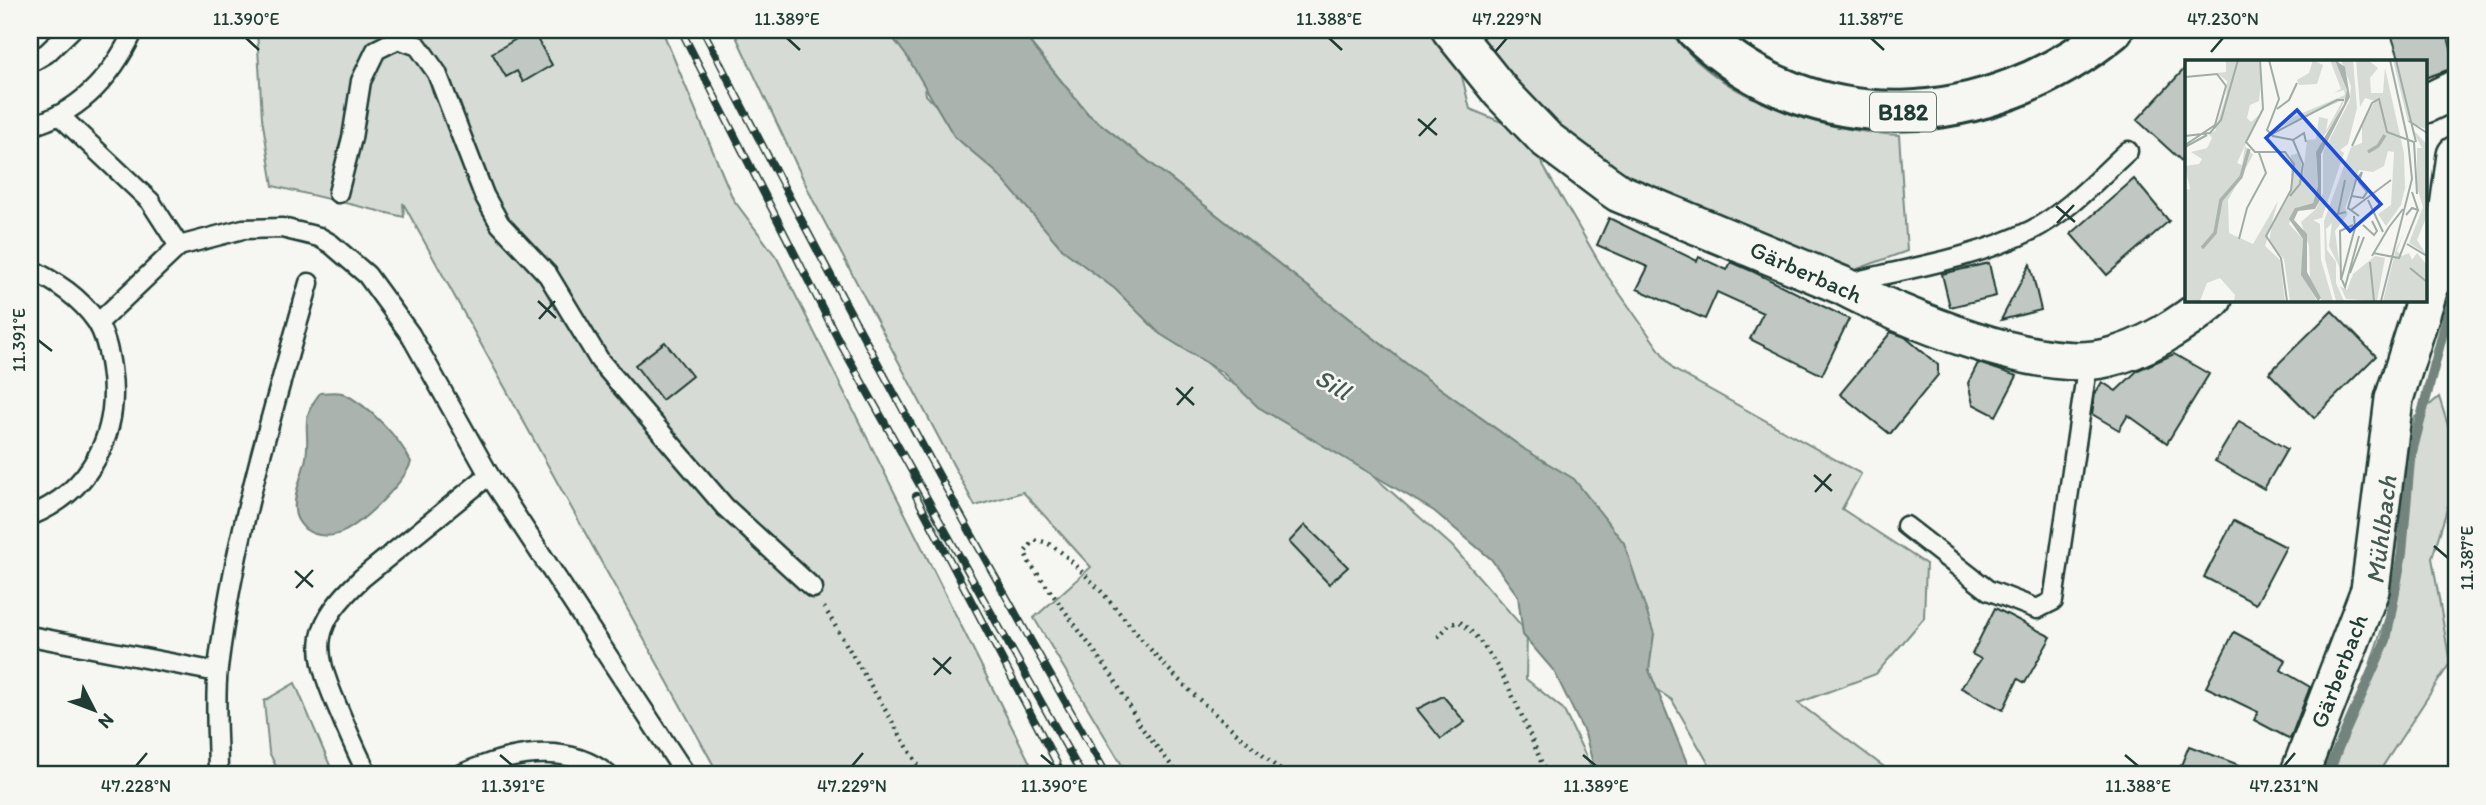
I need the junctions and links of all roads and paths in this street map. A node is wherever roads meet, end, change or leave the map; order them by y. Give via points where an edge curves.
1 (71, 30) edge
2 (134, 30) edge
3 (1451, 30) edge
4 (1696, 30) edge
5 (2113, 30) edge
6 (30, 63) edge
7 (2456, 89) edge
8 (2426, 104) edge
9 (59, 115) junction
10 (30, 126) edge
11 (2128, 150) dead end
12 (2456, 155) edge
13 (338, 193) dead end
14 (179, 246) junction
15 (30, 269) edge
16 (309, 284) dead end
17 (1841, 285) junction
18 (2426, 296) edge
19 (2210, 301) edge
20 (2424, 301) edge
21 (98, 323) junction
22 (2088, 361) junction
23 (489, 475) junction
24 (30, 516) edge
25 (1906, 526) dead end
26 (813, 588) joint
27 (30, 636) edge
28 (1438, 637) dead end
29 (218, 671) junction
30 (470, 773) edge
31 (218, 775) edge
32 (368, 775) edge
33 (608, 775) edge
34 (685, 775) edge
35 (924, 775) edge
36 (1179, 775) edge
37 (1286, 775) edge
38 (1547, 775) edge
39 (2299, 775) edge

1 - 6 lane
2 - 9 lane via 96,89
3 - 17 street, Gärberbach via 1546,139 1619,193
4 - 5 main road, B182 via 1725,54 1780,87 1838,106 1919,112 2017,86 2077,56
7 - 8 street
9 - 10 lane
9 - 14 lane via 150,201
11 - 17 lane via 2073,202 2034,229 1989,248
12 - 18 street, Gärberbach via 2445,237
13 - 26 lane via 361,81 376,50 398,39 418,46 437,72 484,195 500,224 548,275 600,361 716,497
14 - 21 lane
14 - 23 lane via 243,229 282,228 318,237 342,251 393,308
15 - 21 lane via 58,283
16 - 29 lane via 232,575
17 - 22 street, Gärberbach via 1918,320 2003,348
19 - 22 street, Gärberbach via 2165,333 2126,351
20 - 39 street, Gärberbach via 2393,399 2370,590
21 - 24 lane via 109,351 115,395 107,439 85,478 51,507
22 - 25 lane via 2053,601 2037,609 1988,590
23 - 32 lane via 362,578 325,623 319,663
23 - 34 lane
26 - 35 path
27 - 29 lane
28 - 38 path via 1450,624 1460,622 1471,630 1493,660
29 - 31 lane
30 - 33 lane via 505,759 548,753 586,761
36 - 37 path via 1029,562 1025,552 1034,541 1070,560 1196,697

